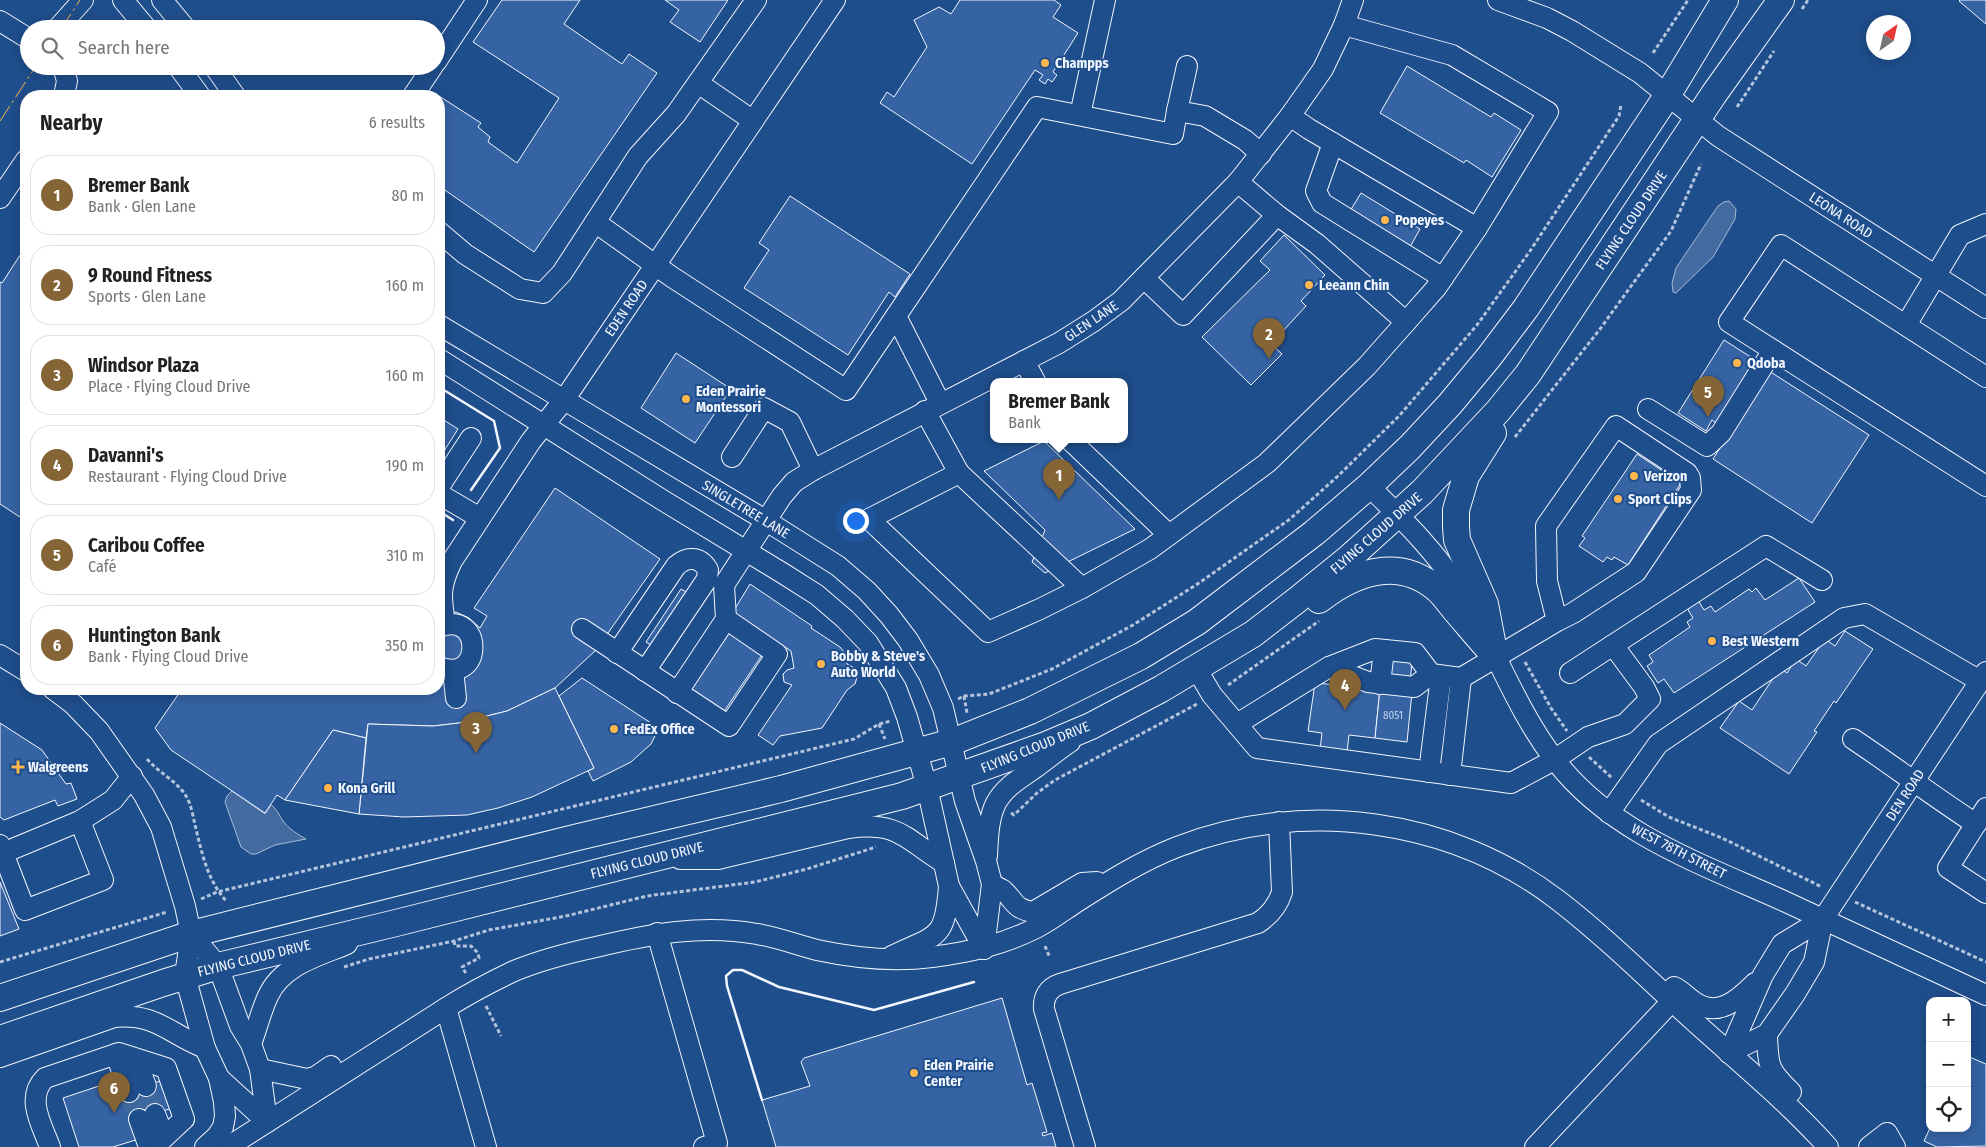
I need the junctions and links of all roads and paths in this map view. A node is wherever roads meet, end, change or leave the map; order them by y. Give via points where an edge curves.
1 (83, 0) edge
2 (122, 0) edge
3 (162, 0) edge
4 (477, 0) edge
5 (756, 0) edge
6 (835, 0) edge
7 (1105, 0) edge
8 (1353, 0) edge
9 (1498, 0) edge
10 (1688, 0) edge
11 (1725, 0) edge
12 (1808, 0) edge
13 (1791, 6) edge
14 (65, 20) edge
15 (139, 20) edge
16 (179, 20) edge
17 (0, 21) edge
18 (1344, 26) junction
19 (20, 33) edge
20 (445, 48) edge
21 (1775, 50) dead end
22 (1653, 53) dead end
23 (1187, 66) dead end
24 (65, 75) edge
25 (185, 75) edge
26 (220, 75) edge
27 (427, 75) edge
28 (698, 83) junction
29 (65, 90) edge
30 (196, 90) edge
31 (231, 90) edge
32 (417, 90) edge
33 (1667, 96) junction
34 (1621, 105) dead end
35 (1737, 108) dead end
36 (1178, 111) junction
37 (1080, 115) junction
38 (1290, 116) junction
39 (752, 120) junction
40 (1697, 120) junction
41 (1333, 143) junction
42 (1261, 154) junction
43 (1701, 164) dead end
44 (20, 169) edge
45 (1238, 182) junction
46 (0, 198) edge
47 (1277, 215) junction
48 (595, 222) junction
49 (1986, 224) edge
50 (1477, 228) junction
51 (445, 237) edge
52 (656, 265) junction
53 (1936, 276) junction
54 (1144, 278) junction
55 (1442, 278) junction
56 (1986, 308) edge
57 (896, 316) junction
58 (1406, 322) junction
59 (1906, 325) junction
60 (445, 329) edge
61 (1774, 350) junction
62 (1024, 361) junction
63 (445, 363) edge
64 (1528, 374) junction
65 (1986, 377) edge
66 (990, 378) edge
67 (990, 378) edge
68 (1033, 378) edge
69 (564, 400) junction
70 (933, 407) junction
71 (1648, 409) dead end
72 (543, 426) junction
73 (471, 438) dead end
74 (1073, 443) edge
75 (1510, 444) dead end
76 (732, 457) dead end
77 (812, 470) junction
78 (959, 473) junction
79 (445, 478) edge
80 (1369, 486) junction
81 (1986, 486) edge
82 (445, 498) edge
83 (1398, 515) junction
84 (480, 518) junction
85 (765, 520) junction
86 (1169, 535) junction
87 (747, 550) junction
88 (445, 557) edge
89 (1822, 580) dead end
90 (716, 582) junction
91 (1082, 588) junction
92 (726, 619) junction
93 (1557, 621) junction
94 (445, 625) edge
95 (582, 629) dead end
96 (1253, 634) junction
97 (1613, 645) junction
98 (1506, 650) junction
99 (1397, 651) junction
100 (617, 652) junction
101 (0, 655) edge
102 (20, 667) edge
103 (1329, 667) junction
104 (446, 668) edge
105 (1196, 668) junction
106 (645, 671) junction
107 (1570, 673) dead end
108 (1446, 676) junction
109 (1983, 676) edge
110 (1393, 685) junction
111 (677, 692) junction
112 (60, 695) edge
113 (456, 698) dead end
114 (943, 708) junction
115 (907, 717) junction
116 (1237, 724) junction
117 (1090, 726) junction
118 (1853, 739) dead end
119 (952, 742) junction
120 (1577, 744) junction
121 (917, 752) junction
122 (148, 759) dead end
123 (1554, 760) junction
124 (1435, 773) junction
125 (132, 776) junction
126 (959, 776) junction
127 (1914, 781) junction
128 (927, 787) junction
129 (1625, 789) junction
130 (1609, 813) junction
131 (1981, 816) edge
132 (80, 821) junction
133 (1279, 822) junction
134 (2, 849) edge
135 (655, 858) junction
136 (986, 861) junction
137 (944, 863) junction
138 (1109, 881) junction
139 (992, 884) junction
140 (949, 886) junction
141 (217, 892) junction
142 (1986, 893) edge
143 (1839, 896) junction
144 (185, 906) junction
145 (1823, 919) junction
146 (396, 924) junction
147 (657, 933) junction
148 (191, 934) junction
149 (1045, 946) dead end
150 (984, 949) junction
151 (889, 958) junction
152 (1050, 958) dead end
153 (0, 962) edge
154 (1986, 962) edge
155 (218, 966) junction
156 (1640, 972) junction
157 (1763, 974) junction
158 (185, 976) junction
159 (1986, 995) edge
160 (0, 998) edge
161 (1672, 1001) junction
162 (438, 1012) junction
163 (1766, 1034) junction
164 (0, 1039) edge
165 (251, 1044) junction
166 (205, 1048) junction
167 (1729, 1053) junction
168 (0, 1057) edge
169 (260, 1069) junction
170 (219, 1078) junction
171 (267, 1122) junction
172 (159, 1127) edge
173 (1811, 1128) junction
174 (50, 1147) edge
175 (205, 1147) edge
176 (228, 1147) edge
177 (486, 1147) edge
178 (704, 1147) edge
179 (1084, 1147) edge
180 (1535, 1147) edge
181 (1828, 1147) edge
182 (1869, 1147) edge
183 (1895, 1147) edge

1 - 14 street
2 - 15 street
3 - 16 street
4 - 20 street
5 - 28 street
6 - 39 street, EDEN ROAD
7 - 37 street
8 - 18 street, GLEN LANE
9 - 33 street, LEONA ROAD via 1572,31 1640,73
10 - 22 path
11 - 33 main road
12 - 13 path
13 - 40 main road, FLYING CLOUD DRIVE via 1714,94
17 - 19 street
18 - 38 street, GLEN LANE via 1323,69
18 - 50 street via 1452,55 1548,112
21 - 35 path
23 - 36 street
24 - 29 street
25 - 30 street
26 - 31 street
27 - 32 street
28 - 39 street
28 - 48 street via 676,114 638,156
33 - 40 street, LEONA ROAD
33 - 80 main road via 1526,308 1489,357 1450,404
34 - 114 path via 1619,116 1477,325 1399,416 1290,519 1133,625 1052,669 989,694 964,696
36 - 37 street via 1173,134
36 - 42 street via 1205,116 1245,140
37 - 57 street via 1037,107
38 - 41 street
38 - 42 street, GLEN LANE
39 - 52 street, EDEN ROAD
40 - 53 street, LEONA ROAD
40 - 64 main road, FLYING CLOUD DRIVE
41 - 50 street
41 - 55 street via 1316,191 1322,203
42 - 45 street, GLEN LANE
43 - 75 path via 1671,230 1600,329
44 - 46 street
45 - 47 street
45 - 54 street, GLEN LANE
47 - 54 street via 1183,315
47 - 58 street via 1317,244
48 - 51 street via 562,273 543,293 520,289 465,254
48 - 52 street
49 - 53 street via 1960,235
50 - 55 street
52 - 57 street via 846,390
52 - 69 street, EDEN ROAD
53 - 56 street, LEONA ROAD
53 - 59 street
54 - 62 street, GLEN LANE via 1094,321
55 - 58 street
57 - 70 street
58 - 86 street via 1367,366 1267,463
59 - 61 street via 1781,246 1729,322
59 - 65 street
60 - 69 street, SINGLETREE LANE
61 - 71 street via 1721,433 1707,446
61 - 81 street
62 - 66 street, GLEN LANE
62 - 68 street
63 - 72 street
64 - 83 main road, FLYING CLOUD DRIVE via 1486,424
64 - 98 main road via 1466,476 1456,510 1457,540
67 - 70 street, GLEN LANE
69 - 72 street, EDEN ROAD
69 - 85 street, SINGLETREE LANE
70 - 77 street, GLEN LANE
70 - 78 street
72 - 84 street, EDEN ROAD
72 - 87 street
73 - 79 street
74 - 86 street
76 - 77 street via 764,408 790,422
77 - 85 street, GLEN LANE via 794,482
78 - 91 street
78 - 91 street via 869,519 988,632
80 - 83 street, WEST 78TH STREET
80 - 119 main road via 1300,544 1197,622 1141,656 1030,712
82 - 84 street
83 - 96 main road, FLYING CLOUD DRIVE
83 - 98 street, WEST 78TH STREET via 1436,556
84 - 88 street, EDEN ROAD
85 - 87 street, GLEN LANE
85 - 114 street, SINGLETREE LANE via 838,566 868,591 908,640 929,675
86 - 91 street
87 - 90 street, GLEN LANE
87 - 115 street via 817,595 845,618 881,662
89 - 97 street via 1766,546
90 - 92 street
90 - 100 street via 701,562 690,558 680,562
90 - 106 street, GLEN LANE
92 - 111 street
92 - 111 street via 777,654 729,726
93 - 93 street via 1547,581 1546,526 1616,426 1687,473 1691,490 1636,572
93 - 98 street
94 - 104 street via 460,626 471,636 473,643 473,651 466,664
95 - 100 street
96 - 98 main road via 1285,627 1332,590 1360,576 1390,570 1408,572 1438,590
96 - 105 main road, FLYING CLOUD DRIVE
97 - 107 street
97 - 120 street via 1650,700 1626,724
98 - 108 street
98 - 120 path
98 - 123 street, WEST 78TH STREET via 1524,711
99 - 103 street via 1375,648
99 - 108 street via 1415,653
99 - 110 street
100 - 106 street
101 - 102 street
103 - 110 street via 1368,682
103 - 116 street
104 - 113 street
105 - 116 street via 1212,695
105 - 117 main road, FLYING CLOUD DRIVE
106 - 111 street
108 - 110 street via 1414,687
108 - 124 street
108 - 124 street
109 - 127 street, DEN ROAD
109 - 129 street via 1865,614 1844,618 1658,744
112 - 125 street via 87,718
114 - 119 street, SINGLETREE LANE
115 - 121 street
115 - 141 path via 879,724 854,739
116 - 124 street via 1257,748
117 - 126 main road, FLYING CLOUD DRIVE
117 - 136 street via 1008,788 990,823
118 - 127 street
119 - 121 main road
119 - 126 street, SINGLETREE LANE
120 - 123 street
120 - 129 path
121 - 128 street
121 - 148 main road via 781,789
122 - 141 path via 187,797 204,866
123 - 124 street via 1511,784
123 - 130 street, WEST 78TH STREET via 1584,793
125 - 132 street via 113,800
125 - 144 street via 161,827
126 - 128 main road, FLYING CLOUD DRIVE
126 - 136 street, SINGLETREE LANE
127 - 131 street via 1931,796
127 - 143 street, DEN ROAD
128 - 135 main road, FLYING CLOUD DRIVE
128 - 137 street
129 - 130 street
129 - 143 path via 1669,817 1722,838
130 - 145 street, WEST 78TH STREET via 1643,835
131 - 142 street via 1948,868
132 - 134 street
132 - 134 street via 103,880 25,910
133 - 138 street via 1243,827 1177,847
133 - 156 street via 1337,820 1370,823 1458,846 1512,870 1551,895
133 - 179 street via 1282,892 1267,917 1258,923 1060,984 1048,991 1044,1009
135 - 137 street via 718,859 868,825 894,830
135 - 146 main road, FLYING CLOUD DRIVE
136 - 139 street
137 - 140 street
138 - 139 street via 1082,882 1032,912 1016,906 1004,891
138 - 150 street via 1038,927
139 - 150 street
140 - 150 street
140 - 151 street via 940,930 933,937
141 - 144 path
143 - 145 street, DEN ROAD
143 - 154 path
144 - 148 street
144 - 153 path
145 - 157 street via 1782,944
145 - 159 street, WEST 78TH STREET
145 - 163 street via 1814,962 1796,994
146 - 155 main road, FLYING CLOUD DRIVE
146 - 165 street via 292,968 270,992
147 - 151 street via 729,930 760,934 840,955
147 - 162 street via 549,958 489,983
147 - 178 street via 717,1143
148 - 155 street
148 - 158 street
148 - 160 main road
149 - 152 path
150 - 151 street via 930,958
155 - 158 main road, FLYING CLOUD DRIVE
155 - 165 street via 240,1026
156 - 157 street via 1679,989 1694,1003 1716,1008 1737,1001
156 - 161 street
157 - 167 street
158 - 164 main road, FLYING CLOUD DRIVE
158 - 166 street
161 - 167 street
161 - 180 street
162 - 169 street via 379,1034 315,1077 307,1079
162 - 171 street
162 - 177 street
163 - 167 street
163 - 173 street via 1770,1070 1812,1112
165 - 169 street
166 - 168 street via 163,1024 126,1016 114,1017
166 - 170 street
167 - 173 street
169 - 171 street
170 - 171 street
170 - 175 street via 225,1118 217,1136
171 - 176 street
172 - 174 street via 184,1119 166,1068 45,1078 38,1085 36,1108
173 - 181 street
182 - 183 street via 1887,1133

